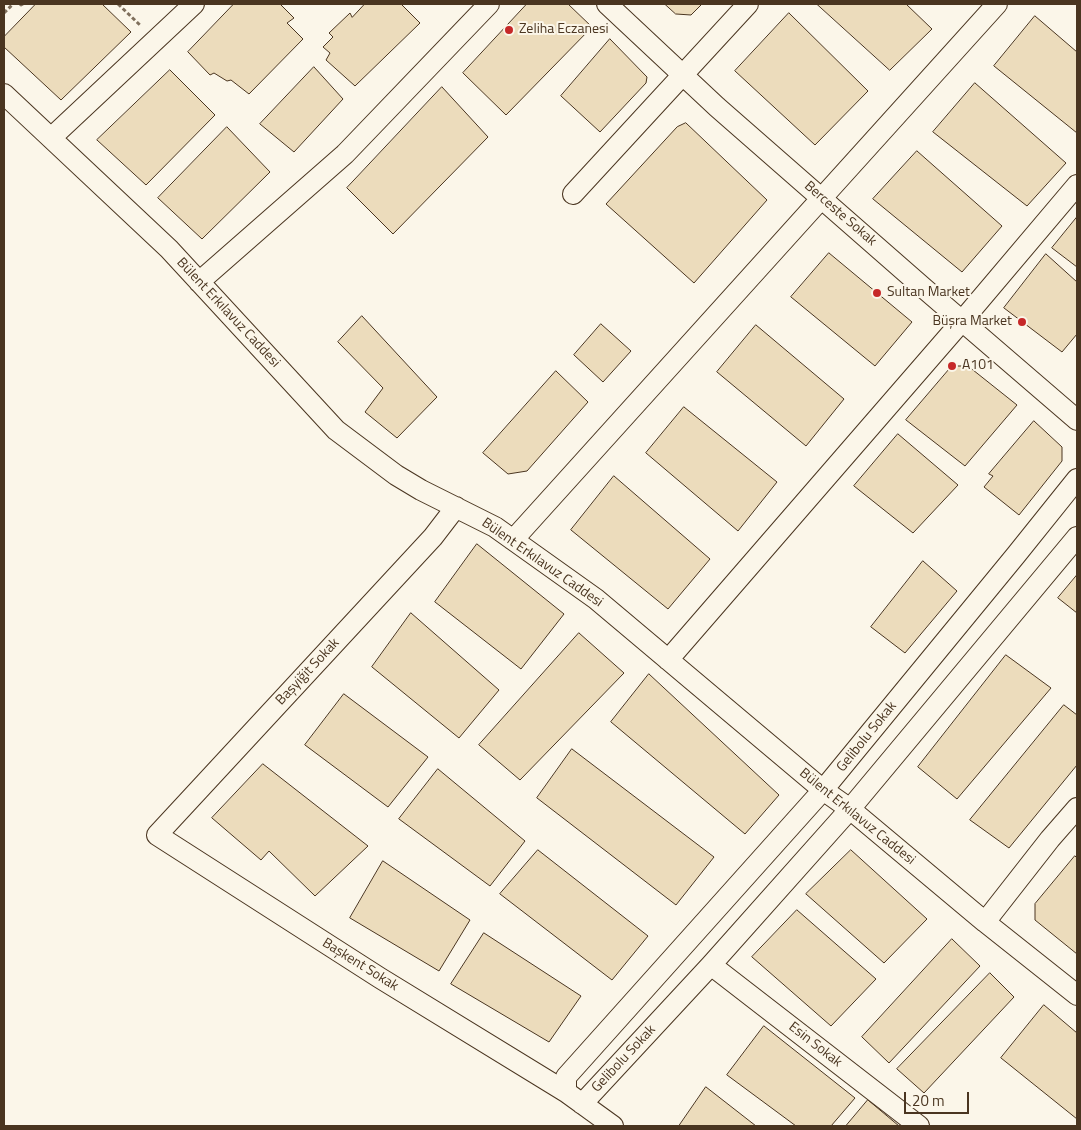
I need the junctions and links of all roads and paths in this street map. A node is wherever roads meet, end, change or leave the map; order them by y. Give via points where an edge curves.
1 (13, 4) edge
2 (118, 4) edge
3 (194, 4) edge
4 (489, 4) edge
5 (607, 4) edge
6 (748, 4) edge
7 (997, 4) edge
8 (4, 13) edge
9 (145, 30) dead end
10 (683, 75) junction
11 (4, 94) edge
12 (51, 138) junction
13 (1077, 185) edge
14 (573, 194) dead end
15 (822, 199) junction
16 (199, 282) junction
17 (962, 321) junction
18 (1077, 420) edge
19 (1077, 479) edge
20 (456, 507) junction
21 (1077, 537) edge
22 (513, 540) junction
23 (668, 660) junction
24 (823, 790) junction
25 (1077, 808) edge
26 (850, 809) junction
27 (157, 835) joint
28 (986, 922) junction
29 (711, 965) junction
30 (1077, 995) edge
31 (566, 1084) junction
32 (582, 1104) junction
33 (613, 1126) edge
34 (919, 1126) edge

1 - 8 path
2 - 9 path
3 - 12 street
4 - 16 street via 345,154
5 - 10 street, Berceste Sokak
6 - 10 street
7 - 15 street
10 - 14 street
10 - 15 street, Berceste Sokak
11 - 12 street, Bülent Erkılavuz Caddesi
12 - 16 street, Bülent Erkılavuz Caddesi via 169,249
13 - 17 street
15 - 17 street, Berceste Sokak
15 - 22 street
16 - 20 street, Bülent Erkılavuz Caddesi via 336,430 396,475
17 - 18 street, Berceste Sokak
17 - 23 street
19 - 24 street, Gelibolu Sokak
20 - 22 street, Bülent Erkılavuz Caddesi
20 - 27 street, Başyiğit Sokak via 433,537
21 - 26 street, Gelibolu Sokak
22 - 23 street, Bülent Erkılavuz Caddesi via 596,599
23 - 24 street, Bülent Erkılavuz Caddesi
24 - 26 street, Bülent Erkılavuz Caddesi
24 - 31 street, Gelibolu Sokak
25 - 28 street
26 - 28 street, Bülent Erkılavuz Caddesi
26 - 29 street, Gelibolu Sokak
27 - 31 street, Başkent Sokak via 380,978
28 - 30 street, Bülent Erkılavuz Caddesi
29 - 32 street, Gelibolu Sokak
29 - 34 street, Esin Sokak
31 - 32 street, Başkent Sokak
32 - 33 street, Başkent Sokak

